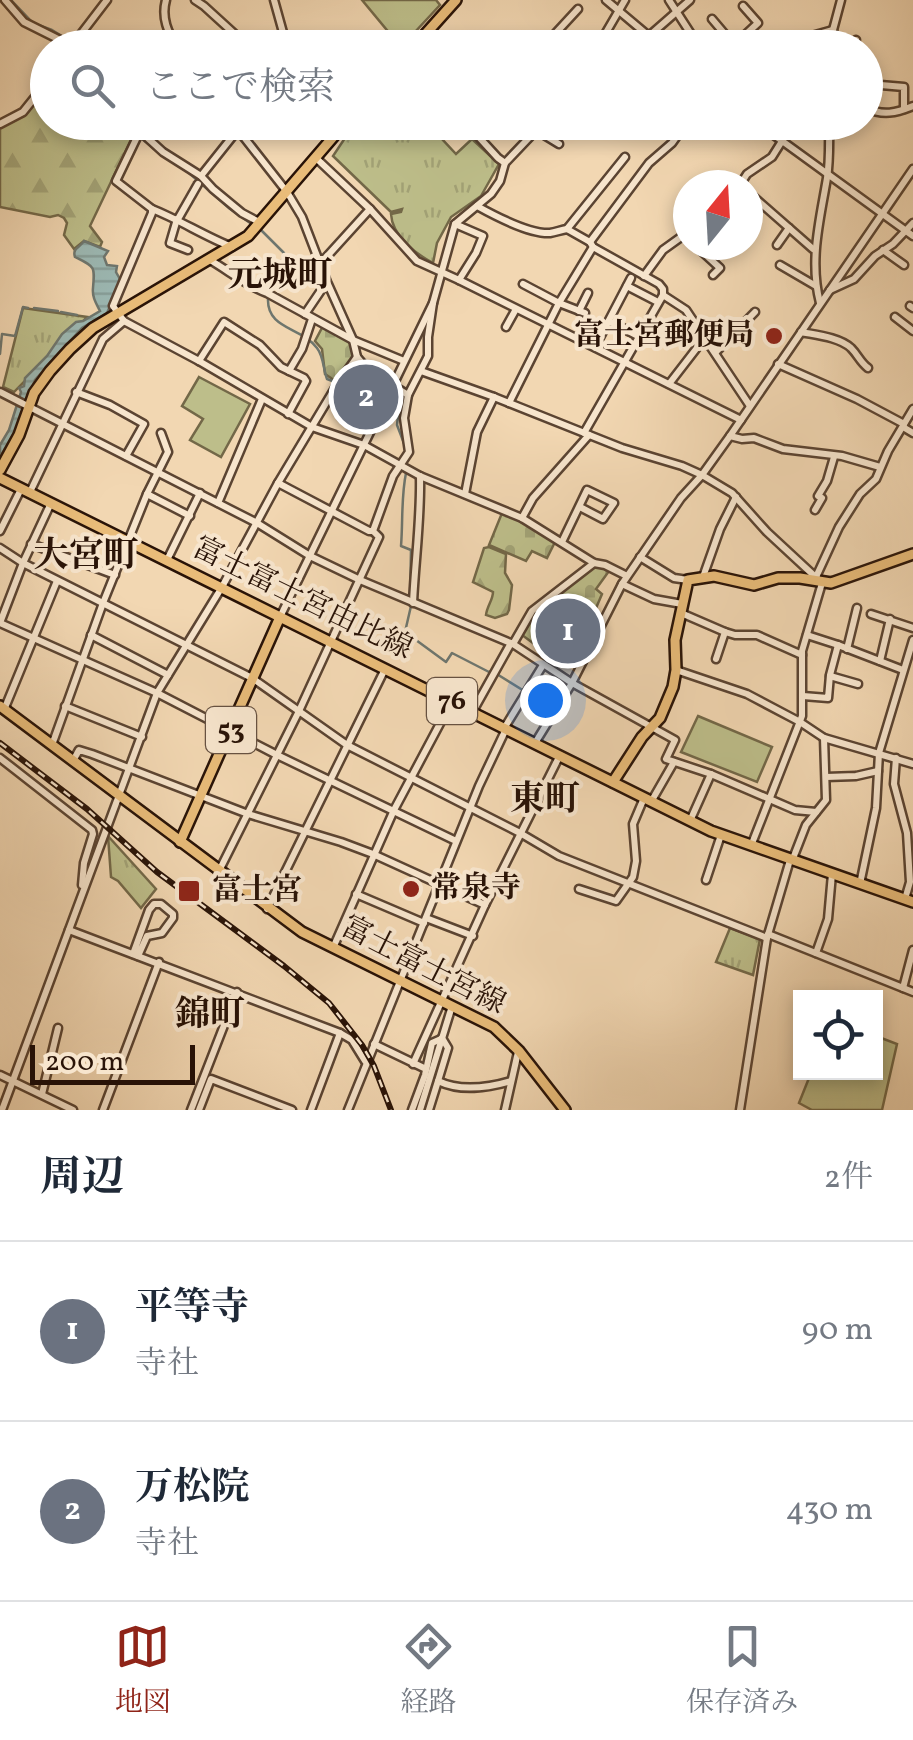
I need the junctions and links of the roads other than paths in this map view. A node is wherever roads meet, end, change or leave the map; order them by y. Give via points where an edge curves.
1 (5, 0) edge
2 (107, 0) edge
3 (166, 0) edge
4 (195, 0) edge
5 (274, 0) edge
6 (606, 0) edge
7 (625, 0) edge
8 (668, 0) edge
9 (690, 0) edge
10 (841, 0) edge
11 (450, 2) edge
12 (207, 3) edge
13 (743, 6) dead end
14 (578, 9) dead end
15 (619, 11) junction
16 (676, 11) junction
17 (712, 19) dead end
18 (39, 30) edge
19 (85, 30) edge
20 (168, 30) edge
21 (233, 30) edge
22 (282, 30) edge
23 (427, 30) edge
24 (559, 30) edge
25 (608, 30) edge
26 (642, 30) edge
27 (655, 30) edge
28 (688, 30) edge
29 (720, 30) edge
30 (749, 30) edge
31 (833, 30) edge
32 (883, 85) edge
33 (30, 103) edge
34 (913, 106) edge
35 (904, 110) junction
36 (883, 114) edge
37 (0, 124) edge
38 (136, 140) edge
39 (150, 140) edge
40 (230, 140) edge
41 (246, 140) edge
42 (331, 140) edge
43 (482, 140) edge
44 (526, 140) edge
45 (552, 140) edge
46 (674, 140) edge
47 (779, 140) edge
48 (828, 140) edge
49 (782, 142) junction
50 (559, 144) dead end
51 (625, 157) dead end
52 (316, 158) junction
53 (505, 162) junction
54 (913, 169) edge
55 (754, 170) edge
56 (827, 174) junction
57 (200, 180) junction
58 (287, 192) junction
59 (477, 206) junction
60 (763, 206) edge
61 (152, 209) junction
62 (370, 209) junction
63 (881, 212) junction
64 (178, 219) junction
65 (913, 223) edge
66 (455, 224) junction
67 (258, 225) junction
68 (788, 228) junction
69 (567, 229) junction
70 (909, 233) edge
71 (673, 244) edge
72 (591, 245) junction
73 (778, 245) dead end
74 (232, 247) junction
75 (188, 250) dead end
76 (814, 250) junction
77 (883, 250) junction
78 (210, 260) junction
79 (711, 260) edge
80 (322, 263) junction
81 (780, 265) dead end
82 (904, 265) dead end
83 (442, 273) junction
84 (713, 275) dead end
85 (644, 276) junction
86 (459, 280) junction
87 (327, 282) junction
88 (523, 284) dead end
89 (816, 286) junction
90 (829, 290) junction
91 (588, 293) dead end
92 (663, 295) junction
93 (656, 301) dead end
94 (433, 303) junction
95 (559, 303) junction
96 (820, 304) junction
97 (516, 308) junction
98 (755, 312) dead end
99 (309, 316) junction
100 (121, 317) junction
101 (895, 318) dead end
102 (609, 321) junction
103 (549, 324) junction
104 (506, 326) dead end
105 (913, 330) edge
106 (801, 332) junction
107 (638, 336) junction
108 (353, 340) junction
109 (704, 340) junction
110 (595, 347) junction
111 (716, 352) junction
112 (357, 357) junction
113 (199, 361) junction
114 (404, 361) junction
115 (624, 362) junction
116 (778, 364) junction
117 (868, 368) dead end
118 (289, 371) junction
119 (421, 371) junction
120 (669, 384) junction
121 (393, 388) junction
122 (0, 392) edge
123 (76, 392) junction
124 (408, 396) junction
125 (494, 397) junction
126 (262, 399) junction
127 (509, 403) junction
128 (28, 405) junction
129 (750, 406) junction
130 (913, 408) edge
131 (288, 414) junction
132 (741, 420) junction
133 (61, 423) junction
134 (904, 425) junction
135 (312, 428) junction
136 (160, 433) dead end
137 (586, 434) junction
138 (913, 434) edge
139 (730, 436) junction
140 (364, 445) junction
141 (126, 456) junction
142 (834, 456) junction
143 (399, 464) junction
144 (880, 467) junction
145 (0, 470) edge
146 (158, 472) junction
147 (420, 476) junction
148 (702, 476) junction
149 (0, 478) edge
150 (278, 484) junction
151 (25, 490) junction
152 (148, 494) junction
153 (200, 494) junction
154 (465, 494) junction
155 (736, 498) junction
156 (51, 502) junction
157 (218, 503) junction
158 (580, 507) junction
159 (816, 510) dead end
160 (330, 511) junction
161 (190, 516) junction
162 (522, 518) junction
163 (256, 523) junction
164 (0, 531) edge
165 (373, 531) junction
166 (128, 541) junction
167 (562, 542) junction
168 (31, 544) junction
169 (0, 548) edge
170 (913, 554) edge
171 (310, 556) junction
172 (640, 557) junction
173 (167, 560) junction
174 (22, 563) junction
175 (594, 563) junction
176 (116, 575) junction
177 (703, 578) junction
178 (57, 580) junction
179 (360, 580) junction
180 (624, 580) junction
181 (688, 580) junction
182 (819, 580) junction
183 (222, 587) junction
184 (103, 603) junction
185 (413, 603) junction
186 (681, 608) junction
187 (856, 608) dead end
188 (872, 614) dead end
189 (280, 617) junction
190 (890, 620) junction
191 (0, 624) edge
192 (913, 628) edge
193 (725, 632) junction
194 (91, 635) junction
195 (807, 635) junction
196 (33, 638) junction
197 (913, 640) edge
198 (331, 642) junction
199 (512, 644) junction
200 (186, 645) junction
201 (842, 647) junction
202 (911, 652) edge
203 (802, 655) junction
204 (716, 659) dead end
205 (83, 660) junction
206 (880, 661) junction
207 (544, 665) junction
208 (385, 668) junction
209 (676, 670) junction
210 (903, 670) junction
211 (168, 675) junction
212 (830, 676) junction
213 (252, 678) junction
214 (572, 683) junction
215 (858, 684) dead end
216 (157, 693) junction
217 (802, 696) junction
218 (452, 701) junction
219 (65, 706) junction
220 (2, 708) edge
221 (472, 711) junction
222 (300, 712) junction
223 (800, 722) junction
224 (649, 727) junction
225 (506, 728) junction
226 (230, 730) junction
227 (142, 737) junction
228 (824, 738) junction
229 (535, 743) junction
230 (52, 745) junction
231 (347, 745) junction
232 (879, 752) junction
233 (277, 755) junction
234 (560, 755) junction
235 (0, 758) edge
236 (896, 758) junction
237 (74, 761) junction
238 (674, 762) junction
239 (913, 764) edge
240 (128, 769) junction
241 (878, 771) junction
242 (711, 774) junction
243 (410, 776) junction
244 (826, 777) junction
245 (330, 781) junction
246 (613, 782) junction
247 (120, 796) junction
248 (200, 797) junction
249 (648, 800) junction
250 (769, 800) junction
251 (470, 808) junction
252 (394, 810) junction
253 (816, 812) junction
254 (248, 814) junction
255 (690, 821) junction
256 (305, 830) junction
257 (520, 832) junction
258 (720, 835) junction
259 (456, 841) junction
260 (180, 842) junction
261 (751, 846) junction
262 (373, 854) junction
263 (791, 860) junction
264 (218, 871) junction
265 (832, 874) junction
266 (706, 880) dead end
267 (628, 883) junction
268 (439, 884) junction
269 (860, 884) junction
270 (579, 889) dead end
271 (356, 894) junction
272 (81, 896) junction
273 (909, 901) edge
274 (486, 905) junction
275 (267, 908) junction
276 (425, 921) junction
277 (69, 930) junction
278 (472, 936) junction
279 (767, 936) junction
280 (332, 949) junction
281 (913, 950) edge
282 (816, 953) junction
283 (136, 955) junction
284 (159, 962) junction
285 (399, 979) junction
286 (903, 988) junction
287 (236, 992) junction
288 (913, 992) edge
289 (448, 1003) junction
290 (58, 1028) dead end
291 (340, 1033) junction
292 (442, 1038) junction
293 (374, 1044) junction
294 (518, 1051) junction
295 (366, 1062) junction
296 (413, 1064) junction
297 (426, 1069) junction
298 (0, 1075) edge
299 (12, 1080) junction
300 (511, 1081) junction
301 (438, 1082) junction
302 (42, 1094) junction
303 (54, 1106) edge
304 (561, 1108) edge
305 (2, 1110) edge
306 (73, 1110) edge
307 (104, 1110) edge
308 (195, 1110) edge
309 (292, 1110) edge
310 (312, 1110) edge
311 (348, 1110) edge
312 (412, 1110) edge
313 (420, 1110) edge
314 (429, 1110) edge
315 (505, 1110) edge
316 (740, 1110) edge

1 - 18 street
2 - 19 street
3 - 20 street
4 - 12 street
5 - 22 street
6 - 15 street
7 - 15 street
8 - 16 street
9 - 16 street
10 - 31 street
11 - 23 main road
12 - 21 street
13 - 30 street via 758,22
14 - 24 street
15 - 25 street
15 - 26 street
16 - 27 street
16 - 28 street
17 - 29 street
32 - 35 street via 904,87
33 - 37 street
34 - 35 street
35 - 36 street
38 - 61 street via 116,181
39 - 57 street
40 - 57 street
41 - 58 street
42 - 52 main road
43 - 53 street
44 - 53 street
45 - 50 street
46 - 72 street via 649,163
47 - 49 street
48 - 56 street
49 - 55 street
49 - 56 street
51 - 69 street
52 - 58 main road
52 - 62 street
53 - 59 street via 500,180
54 - 63 street
56 - 63 street
56 - 76 street
57 - 64 street
57 - 67 street
58 - 67 main road
58 - 80 street
59 - 66 street
59 - 69 street via 532,230
60 - 68 street
61 - 64 street
61 - 100 street via 113,306
62 - 80 street
62 - 83 street via 417,261
63 - 70 street
63 - 90 street
64 - 74 street
64 - 75 street via 170,243
65 - 70 street
66 - 83 street
66 - 86 street via 483,236
67 - 74 main road
68 - 73 street
68 - 76 street
69 - 72 street
70 - 77 street
71 - 85 street
72 - 85 street
72 - 95 street
74 - 78 main road
76 - 89 street
77 - 82 street
77 - 90 street via 854,280
78 - 99 street
78 - 100 main road
79 - 84 street via 720,268
80 - 87 street
81 - 89 street
83 - 86 street
83 - 94 street
85 - 92 street via 660,284
86 - 97 street
87 - 99 street
87 - 108 street
88 - 95 street
89 - 96 street
90 - 96 street
91 - 95 street via 582,312
92 - 107 street
92 - 109 street via 686,310
93 - 102 street via 629,282
94 - 114 street
94 - 119 street
95 - 103 street
96 - 106 street
97 - 103 street
97 - 104 street
98 - 111 street
99 - 108 street
99 - 118 street
100 - 113 street
100 - 123 street
100 - 128 main road via 94,328 70,349
101 - 105 street
102 - 107 street
102 - 110 street
103 - 110 street
103 - 127 street
106 - 116 street
106 - 117 street via 850,347
107 - 115 street
108 - 112 street
108 - 114 street
109 - 111 street
109 - 120 street
110 - 115 street
111 - 129 street
112 - 121 street
112 - 135 street
113 - 118 street via 224,322
113 - 126 street
114 - 121 street
115 - 120 street
115 - 137 street
116 - 129 street
116 - 134 street
118 - 131 street via 306,381
119 - 124 street
119 - 125 street
120 - 132 street
121 - 124 street
121 - 140 street
122 - 128 street
123 - 133 street
123 - 141 street via 144,424
124 - 143 street via 409,452
125 - 127 street
125 - 154 street via 477,432
126 - 131 street
126 - 157 street
127 - 137 street
128 - 133 street
128 - 145 main road
129 - 132 street
130 - 134 street
131 - 135 street
132 - 139 street
133 - 141 street
133 - 151 street
134 - 138 street
134 - 144 street
135 - 140 street
135 - 150 street
136 - 146 street via 168,452
137 - 148 street
137 - 162 street
139 - 142 street
139 - 148 street
140 - 143 street
140 - 160 street
141 - 146 street
142 - 144 street
142 - 159 street
143 - 147 street
143 - 165 street
144 - 182 street via 839,526
146 - 152 street
146 - 153 street
147 - 154 street
147 - 185 street
148 - 155 street
148 - 172 street
149 - 151 main road, 富士富士宮由比線 / 76
150 - 160 street
150 - 163 street
151 - 156 main road, 富士富士宮由比線 / 76
151 - 164 street
152 - 161 street
152 - 166 street
153 - 157 street
153 - 161 street
154 - 162 street
155 - 177 street
155 - 182 street
156 - 166 main road, 富士富士宮由比線 / 76
156 - 168 street
157 - 163 street
158 - 158 street via 587,490 614,503 603,519
158 - 167 street
160 - 165 street
160 - 171 street
161 - 173 street
162 - 167 street
163 - 171 street
163 - 183 street
165 - 179 street via 380,537
166 - 173 main road, 富士富士宮由比線 / 76
166 - 176 street
167 - 175 street
168 - 174 street
168 - 176 street
169 - 174 street
170 - 182 main road via 843,580
171 - 179 street
171 - 189 street
172 - 180 street
172 - 181 street
173 - 183 main road, 富士富士宮由比線 / 76
174 - 178 street
174 - 191 street
175 - 180 street
175 - 199 street via 532,611
176 - 184 street
177 - 181 main road
177 - 182 main road via 754,585
178 - 184 street
178 - 196 street
179 - 185 street
179 - 198 street
180 - 186 street
180 - 214 street
181 - 186 main road
182 - 195 street
183 - 189 main road, 富士富士宮由比線 / 76
183 - 200 street
184 - 194 street
184 - 200 street
185 - 199 street
186 - 193 street
186 - 209 main road
187 - 201 street
188 - 190 street
189 - 198 main road, 富士富士宮由比線 / 76
189 - 213 main road, 53
190 - 192 street
190 - 206 street
191 - 196 street
193 - 203 street via 757,634
193 - 204 street
194 - 205 street
194 - 211 street
195 - 201 street
195 - 203 street
196 - 205 street
196 - 220 street
197 - 202 street
198 - 208 main road, 富士富士宮由比線 / 76
198 - 222 street
199 - 207 street
199 - 221 street
200 - 211 street
200 - 213 street
201 - 206 street
201 - 212 street
202 - 210 street
203 - 217 street
205 - 216 street
205 - 219 street
206 - 210 street
207 - 214 street
207 - 225 street
208 - 218 main road, 富士富士宮由比線 / 76
208 - 231 street
209 - 223 street via 747,694
209 - 224 main road via 660,718
210 - 232 street
211 - 216 street
212 - 215 street
212 - 217 street via 828,698
213 - 222 street
213 - 226 main road, 53
214 - 224 street
214 - 229 street
216 - 226 street
216 - 227 street
217 - 223 street
218 - 221 main road, 富士富士宮由比線 / 76
218 - 243 street
219 - 227 street
219 - 230 street
220 - 230 main road, 富士富士宮線
221 - 225 main road, 富士富士宮由比線 / 76
222 - 231 street
222 - 233 street
223 - 228 street
223 - 250 street
224 - 238 street via 676,740 666,758
224 - 246 main road
225 - 229 main road, 富士富士宮由比線 / 76
225 - 251 street
226 - 233 street
226 - 248 main road, 53
227 - 240 street
228 - 232 street
228 - 244 street
229 - 234 main road, 富士富士宮由比線 / 76
230 - 237 main road, 富士富士宮線
231 - 243 street
231 - 245 street
232 - 236 street
232 - 241 street
233 - 245 street
233 - 254 street
234 - 246 main road, 富士富士宮由比線 / 76
234 - 257 street
235 - 272 street via 92,830
236 - 239 street
236 - 273 street
237 - 240 street via 79,750
237 - 247 main road, 富士富士宮線
238 - 242 street
238 - 249 street
240 - 247 street
240 - 248 street
241 - 244 street
241 - 269 street
242 - 250 street
242 - 255 street
243 - 251 street
243 - 252 street
244 - 253 street via 826,800
245 - 252 street
245 - 256 street
246 - 249 main road, 富士富士宮由比線 / 76
247 - 260 main road, 富士富士宮線
247 - 272 street
248 - 254 street
248 - 260 main road, 53
249 - 255 main road, 富士富士宮由比線 / 76
249 - 267 street via 634,824 636,861
250 - 253 street
250 - 261 street
251 - 257 street
251 - 259 street
252 - 259 street
252 - 262 street
253 - 263 street
254 - 256 street
254 - 264 street
255 - 258 main road, 富士富士宮由比線 / 76
256 - 262 street
256 - 275 street
257 - 267 street via 559,856
257 - 274 street
258 - 261 main road, 富士富士宮由比線 / 76
258 - 266 street
259 - 268 street
260 - 264 main road, 富士富士宮線
261 - 263 main road, 富士富士宮由比線 / 76
262 - 268 street
262 - 271 street
263 - 265 main road, 富士富士宮由比線 / 76
263 - 279 street
264 - 275 main road, 富士富士宮線
265 - 269 main road, 富士富士宮由比線 / 76
265 - 282 street via 828,919
267 - 270 street via 616,901
267 - 279 street
268 - 274 street
268 - 276 street
269 - 273 main road, 富士富士宮由比線 / 76
271 - 276 street
271 - 280 street
272 - 277 street
274 - 278 street
275 - 280 main road, 富士富士宮線
276 - 278 street
276 - 285 street
277 - 283 street
277 - 299 street
278 - 289 street
279 - 282 street
279 - 316 street
280 - 285 main road, 富士富士宮線
281 - 286 street
282 - 286 street
283 - 283 street via 149,910 161,904 173,918 162,933 147,936
283 - 284 street
284 - 287 street
284 - 307 street
285 - 289 main road, 富士富士宮線
285 - 293 street
286 - 288 street
287 - 291 street
287 - 308 street
289 - 292 street
289 - 294 main road, 富士富士宮線 via 494,1026
289 - 296 street
290 - 302 street
291 - 295 street
291 - 310 street
292 - 297 street via 432,1043
292 - 301 street via 448,1048
292 - 313 street
293 - 295 street
293 - 296 street
294 - 300 street
294 - 304 main road, 富士富士宮線
295 - 311 street
296 - 297 street
297 - 312 street
298 - 299 street
299 - 302 street
299 - 305 street
300 - 301 street via 464,1088
300 - 315 street
301 - 314 street
302 - 303 street
303 - 306 street
308 - 309 street via 210,1078

